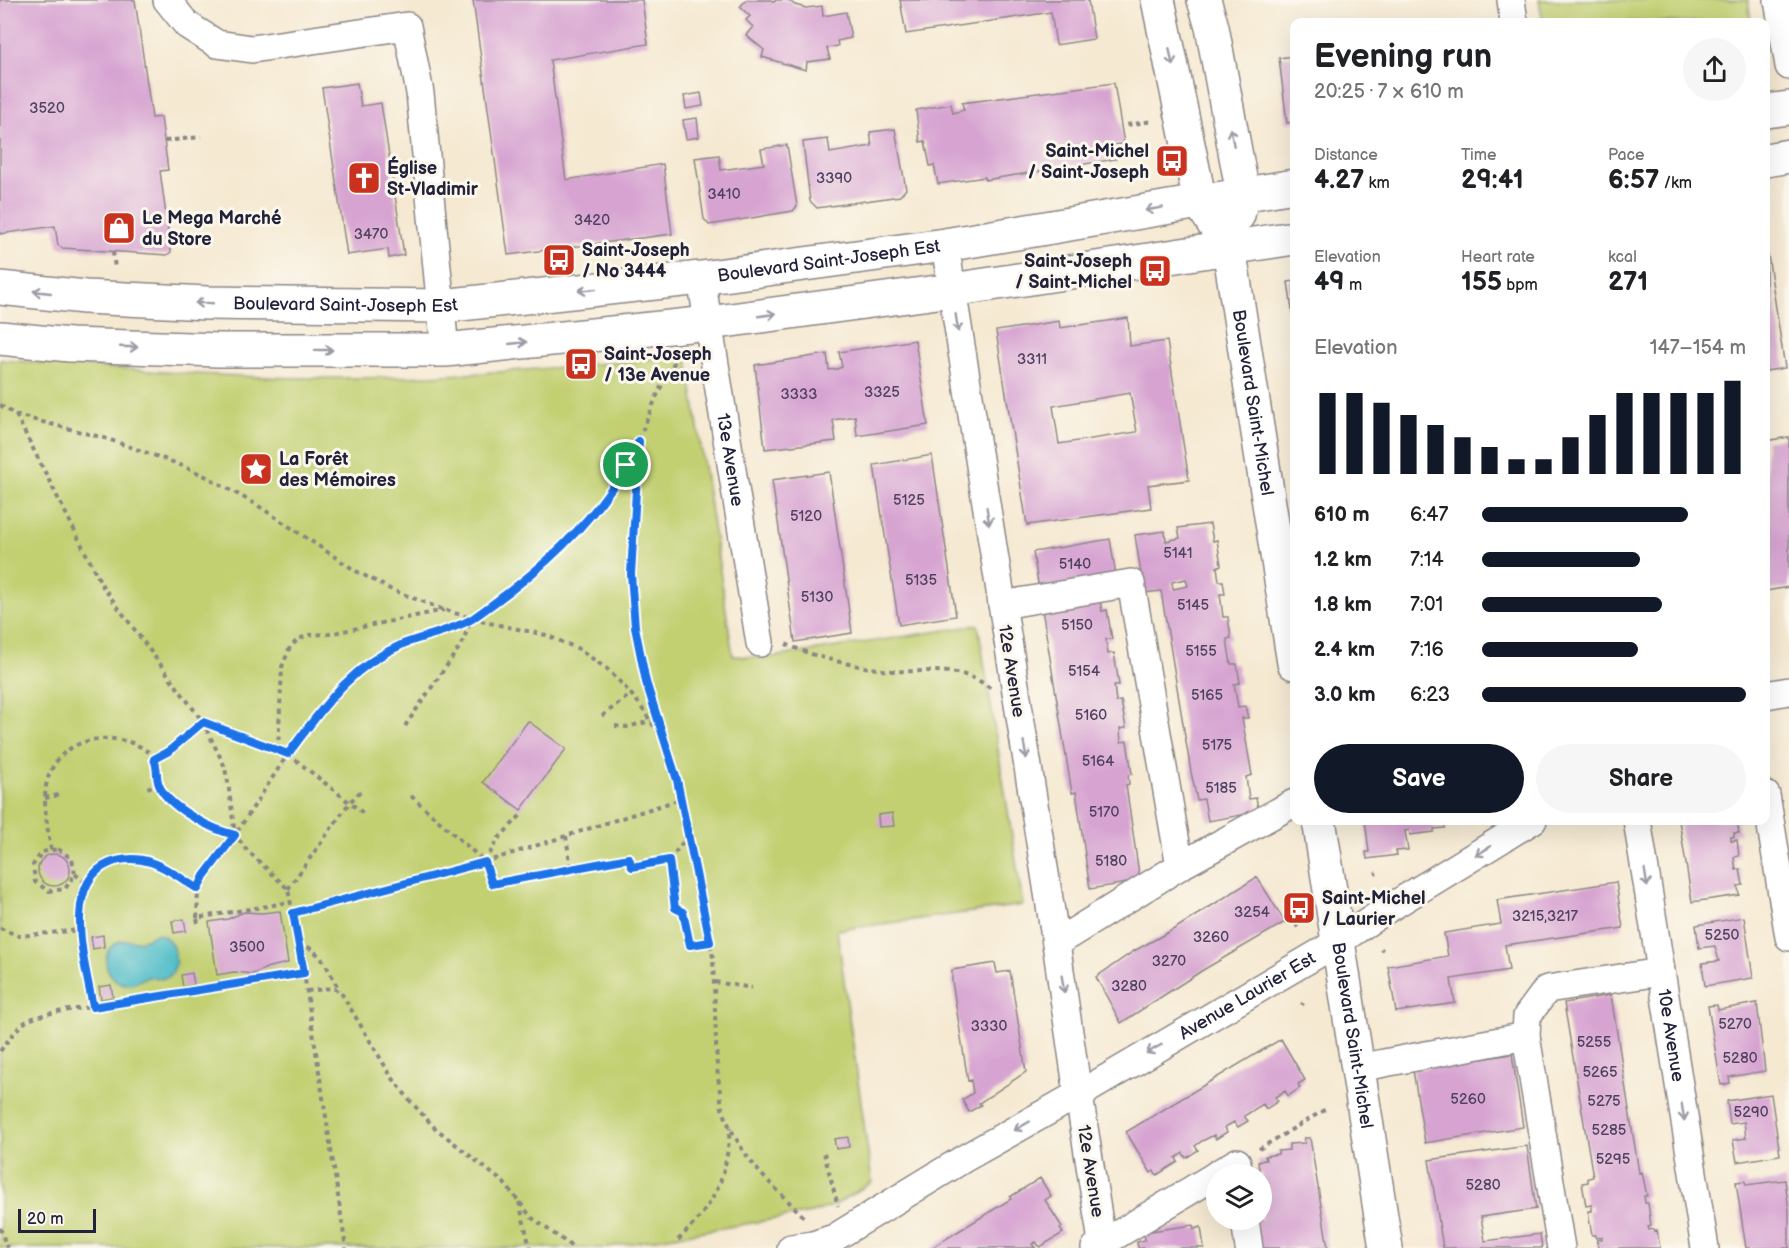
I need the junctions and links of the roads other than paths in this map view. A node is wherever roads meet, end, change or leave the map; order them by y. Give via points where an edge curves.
1 (167, 0) edge
2 (1158, 0) edge
3 (1204, 0) edge
4 (1511, 0) edge
5 (1778, 0) edge
6 (1513, 18) edge
7 (1789, 66) edge
8 (1789, 108) edge
9 (1770, 110) edge
10 (1789, 156) edge
11 (1770, 159) edge
12 (1290, 187) edge
13 (1243, 194) junction
14 (1200, 202) junction
15 (1290, 239) edge
16 (945, 244) junction
17 (1229, 248) junction
18 (701, 278) junction
19 (0, 288) edge
20 (952, 290) junction
21 (442, 306) junction
22 (709, 322) junction
23 (0, 338) edge
24 (445, 350) junction
25 (1289, 586) edge
26 (1290, 601) edge
27 (1002, 605) junction
28 (770, 642) road end
29 (1789, 691) edge
30 (1770, 694) edge
31 (1290, 804) edge
32 (1770, 820) edge
33 (1320, 825) edge
34 (1525, 825) edge
35 (1638, 825) edge
36 (1180, 866) junction
37 (1789, 937) edge
38 (1338, 942) junction
39 (1056, 943) junction
40 (1661, 972) junction
41 (1526, 1036) junction
42 (1359, 1068) junction
43 (1077, 1096) junction
44 (1206, 1184) edge
45 (1246, 1230) edge
46 (835, 1243) edge
47 (1100, 1246) edge
48 (791, 1248) edge
49 (1249, 1248) edge
50 (1386, 1248) edge
51 (1561, 1248) edge
52 (1705, 1248) edge

1 - 21 street via 187,26 217,44 252,49 407,26 420,93
2 -> 14 main road, Boulevard Saint-Michel
13 -> 3 main road, Boulevard Saint-Michel
4 - 6 street
5 - 7 street
8 - 9 main road
10 - 11 main road
12 - 13 main road, Boulevard Saint-Joseph Est
13 - 14 main road, Boulevard Saint-Joseph Est
13 - 17 main road, Boulevard Saint-Michel
14 -> 16 main road, Boulevard Saint-Joseph Est
14 - 17 main road, Boulevard Saint-Michel
15 - 17 main road
16 - 18 main road, Boulevard Saint-Joseph Est
16 - 20 street, 12e Avenue
17 - 20 main road
17 - 25 main road, Boulevard Saint-Michel
18 -> 21 main road, Boulevard Saint-Joseph Est
18 - 22 street, 13e Avenue
21 -> 19 main road, Boulevard Saint-Joseph Est via 207,303
22 -> 20 main road
20 -> 27 street, 12e Avenue
21 - 24 street
24 -> 22 main road
22 - 28 street, 13e Avenue
23 -> 24 main road via 208,350
25 - 26 main road, Boulevard Saint-Michel
27 - 36 street via 1131,583
27 -> 39 street, 12e Avenue
29 - 30 street
31 - 36 street
32 - 37 street
33 - 38 main road, Boulevard Saint-Michel
34 -> 38 street, Avenue Laurier Est
35 -> 40 street, 10e Avenue
36 - 39 street
38 - 42 main road, Boulevard Saint-Michel
38 -> 43 street, Avenue Laurier Est
39 -> 43 street, 12e Avenue
40 - 41 street via 1546,989 1527,1016
40 -> 52 street, 10e Avenue
41 - 42 street
41 - 51 street
42 - 50 main road, Boulevard Saint-Michel
43 -> 46 street, Avenue Laurier Est via 965,1158
43 - 47 street, 12e Avenue
44 - 47 street
45 - 49 street
46 - 48 street, Avenue Laurier Est

